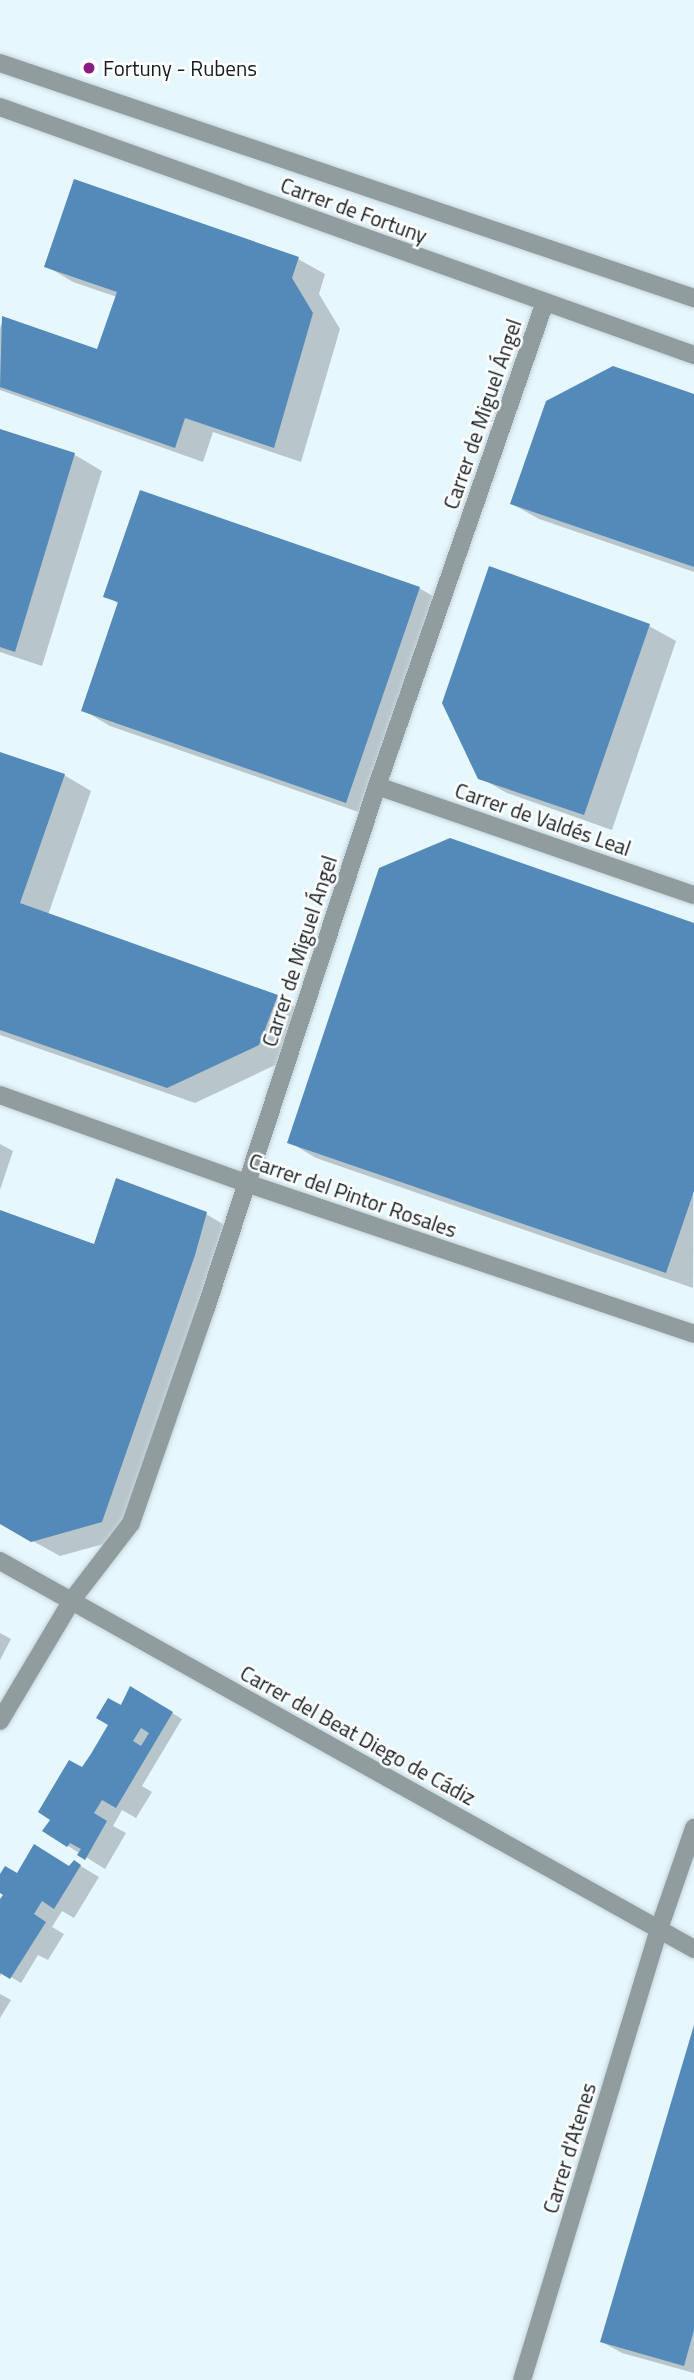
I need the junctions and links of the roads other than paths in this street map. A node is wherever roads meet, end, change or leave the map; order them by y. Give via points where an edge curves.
1 (0, 63) edge
2 (0, 107) edge
3 (694, 298) edge
4 (545, 302) junction
5 (694, 355) edge
6 (377, 786) junction
7 (694, 895) edge
8 (0, 1094) edge
9 (246, 1183) junction
10 (694, 1334) edge
11 (0, 1561) edge
12 (72, 1600) junction
13 (0, 1721) edge
14 (694, 1828) edge
15 (659, 1929) junction
16 (694, 1949) edge
17 (522, 2380) edge

1 - 3 street, Carrer de Fortuny
2 - 4 street, Carrer de Fortuny
4 - 5 street, Carrer de Fortuny
4 - 6 street, Carrer de Miguel Ángel
6 - 7 street, Carrer de Valdés Leal
6 - 9 street, Carrer de Miguel Ángel
8 - 9 street, Carrer del Pintor Rosales
9 - 10 street, Carrer del Pintor Rosales
9 - 12 street, Carrer de Miguel Ángel via 131,1523
11 - 12 street, Carrer del Beat Diego de Cádiz
12 - 13 street, Carrer de Miguel Ángel
12 - 15 street, Carrer del Beat Diego de Cádiz
14 - 15 street, Carrer d'Atenes
15 - 16 street, Carrer del Beat Diego de Cádiz
15 - 17 street, Carrer d'Atenes

